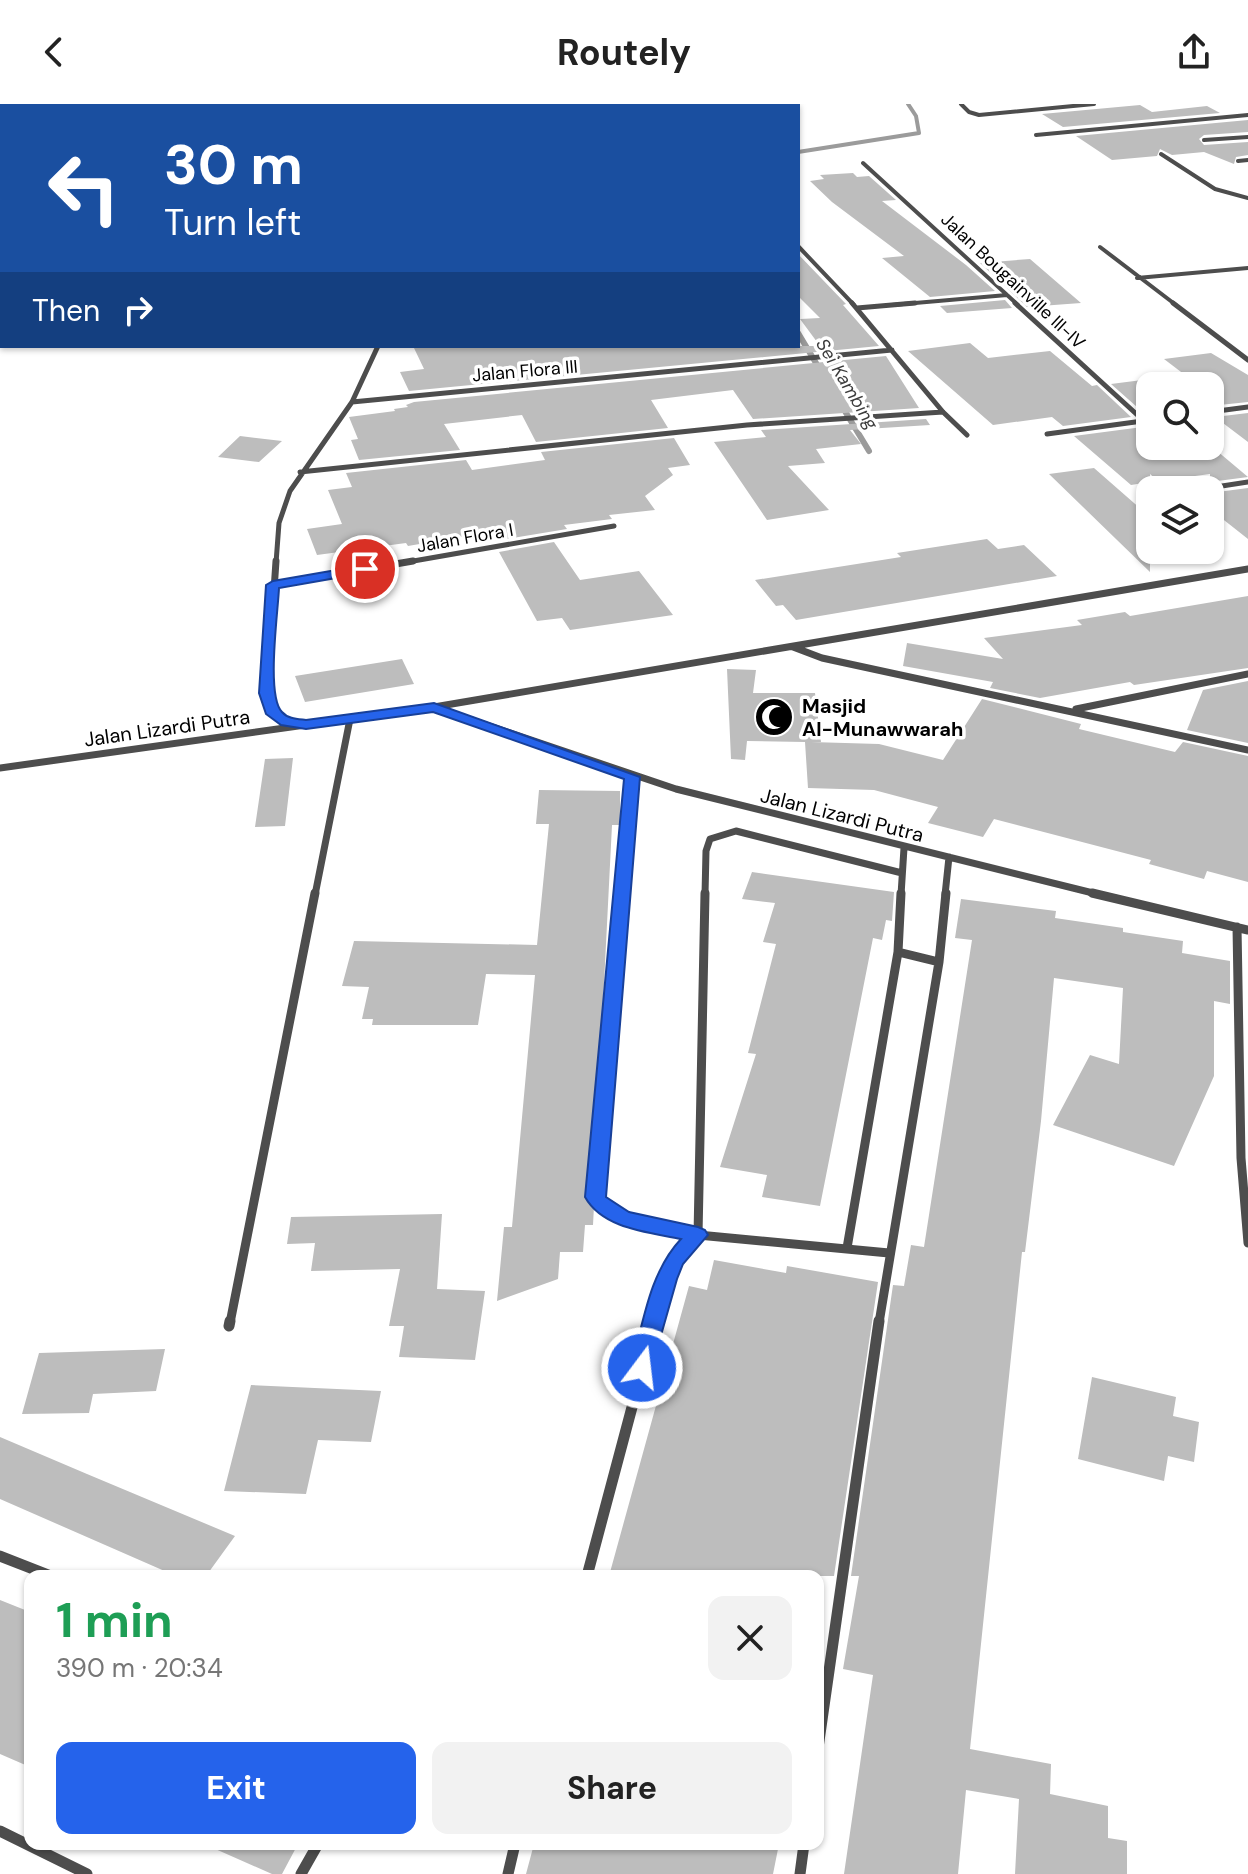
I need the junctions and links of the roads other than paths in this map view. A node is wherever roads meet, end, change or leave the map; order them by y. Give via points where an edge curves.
1 (961, 104) edge
2 (1040, 104) edge
3 (1094, 104) edge
4 (1237, 106) dead end
5 (1047, 109) junction
6 (1248, 115) edge
7 (1036, 135) dead end
8 (1248, 137) edge
9 (1204, 140) dead end
10 (1161, 154) dead end
11 (1248, 160) edge
12 (1238, 161) dead end
13 (863, 163) dead end
14 (1248, 198) edge
15 (1100, 247) dead end
16 (800, 248) edge
17 (1248, 268) edge
18 (1137, 278) junction
19 (1007, 295) junction
20 (857, 308) junction
21 (377, 348) edge
22 (892, 350) junction
23 (1248, 360) edge
24 (352, 402) junction
25 (1248, 407) edge
26 (1224, 410) edge
27 (1136, 411) edge
28 (943, 412) junction
29 (1136, 422) edge
30 (1047, 434) dead end
31 (967, 435) dead end
32 (300, 472) junction
33 (1248, 482) edge
34 (1224, 486) edge
35 (614, 526) dead end
36 (1248, 569) edge
37 (273, 585) junction
38 (792, 647) junction
39 (1248, 674) edge
40 (434, 707) junction
41 (1071, 710) junction
42 (350, 719) junction
43 (306, 724) junction
44 (1248, 750) edge
45 (0, 768) edge
46 (632, 777) junction
47 (904, 848) junction
48 (949, 857) junction
49 (902, 873) junction
50 (1237, 927) junction
51 (1248, 930) edge
52 (898, 952) junction
53 (939, 962) junction
54 (1244, 1159) edge
55 (698, 1235) junction
56 (1248, 1243) edge
57 (847, 1248) junction
58 (889, 1253) junction
59 (229, 1326) dead end
60 (0, 1556) edge
61 (36, 1570) edge
62 (589, 1570) edge
63 (824, 1706) edge
64 (0, 1831) edge
65 (24, 1843) edge
66 (38, 1850) edge
67 (315, 1850) edge
68 (514, 1850) edge
69 (803, 1850) edge
70 (87, 1874) edge
71 (301, 1874) edge
72 (508, 1874) edge
73 (800, 1874) edge

1 - 5 street via 979,115
2 - 5 street
3 - 5 street
4 - 6 street
6 - 7 street
8 - 9 street
10 - 14 street via 1215,189
11 - 12 street
13 - 19 street, Jalan Bougainville III-IV
15 - 18 street
16 - 20 street
17 - 18 street
18 - 23 street
19 - 20 street
19 - 27 street, Jalan Bougainville III-IV
20 - 22 street
21 - 24 street
22 - 24 street, Jalan Flora III
22 - 28 street
24 - 32 street
25 - 26 street
28 - 31 street
28 - 32 street
29 - 30 street
32 - 37 street via 279,523
33 - 34 street
35 - 37 street, Jalan Flora I
36 - 38 street, Jalan Lizardi Putra
37 - 43 street via 267,693 274,714 286,722
38 - 40 street, Jalan Lizardi Putra
38 - 41 street via 822,658
39 - 41 street
40 - 42 street, Jalan Lizardi Putra
40 - 46 street, Jalan Lizardi Putra
41 - 44 street
42 - 43 street, Jalan Lizardi Putra
42 - 59 street
43 - 45 street, Jalan Lizardi Putra
46 - 47 street, Jalan Lizardi Putra
46 - 55 street via 595,1197 624,1218
47 - 48 street, Jalan Lizardi Putra
47 - 49 street
48 - 50 street, Jalan Lizardi Putra
48 - 53 street
49 - 52 street
49 - 55 street via 736,831 710,839
50 - 51 street, Jalan Lizardi Putra
50 - 54 street
52 - 53 street
52 - 57 street
53 - 58 street
54 - 56 street
55 - 57 street
55 - 62 street via 675,1259 666,1279
57 - 58 street
58 - 63 street
60 - 61 street
64 - 65 street
66 - 70 street
67 - 71 street
68 - 72 street
69 - 73 street

